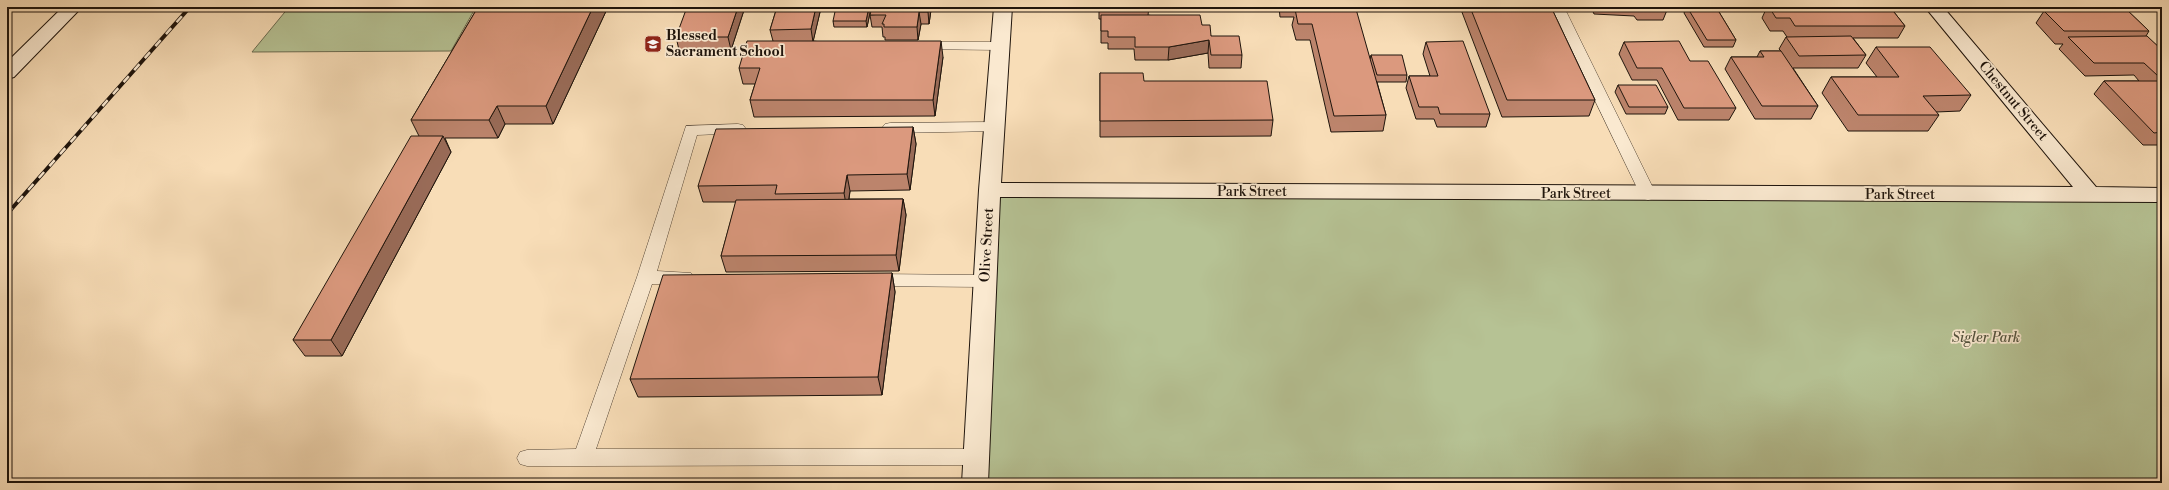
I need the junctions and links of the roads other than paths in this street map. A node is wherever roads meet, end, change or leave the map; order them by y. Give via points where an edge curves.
1 (73, 7) edge
2 (1003, 7) edge
3 (1557, 7) edge
4 (1934, 7) edge
5 (907, 46) edge
6 (1000, 46) junction
7 (7, 73) edge
8 (994, 127) junction
9 (875, 128) edge
10 (757, 129) edge
11 (990, 190) junction
12 (1648, 194) junction
13 (2091, 195) junction
14 (2162, 195) edge
15 (646, 277) junction
16 (702, 278) edge
17 (852, 280) edge
18 (985, 281) junction
19 (976, 457) junction
20 (527, 458) dead end
21 (583, 458) junction
22 (975, 483) edge

1 - 7 street
2 - 6 street, Olive Street
3 - 12 lane
4 - 13 street, Chestnut Street
5 - 6 lane
6 - 8 street, Olive Street
8 - 9 lane
8 - 11 street, Olive Street
10 - 15 lane via 691,130
11 - 12 street, Park Street
11 - 18 street, Olive Street
12 - 13 street, Park Street
13 - 14 street, Park Street
15 - 16 lane
15 - 21 lane
17 - 18 lane
18 - 19 street, Olive Street
19 - 21 lane
19 - 22 street, Olive Street
20 - 21 lane

